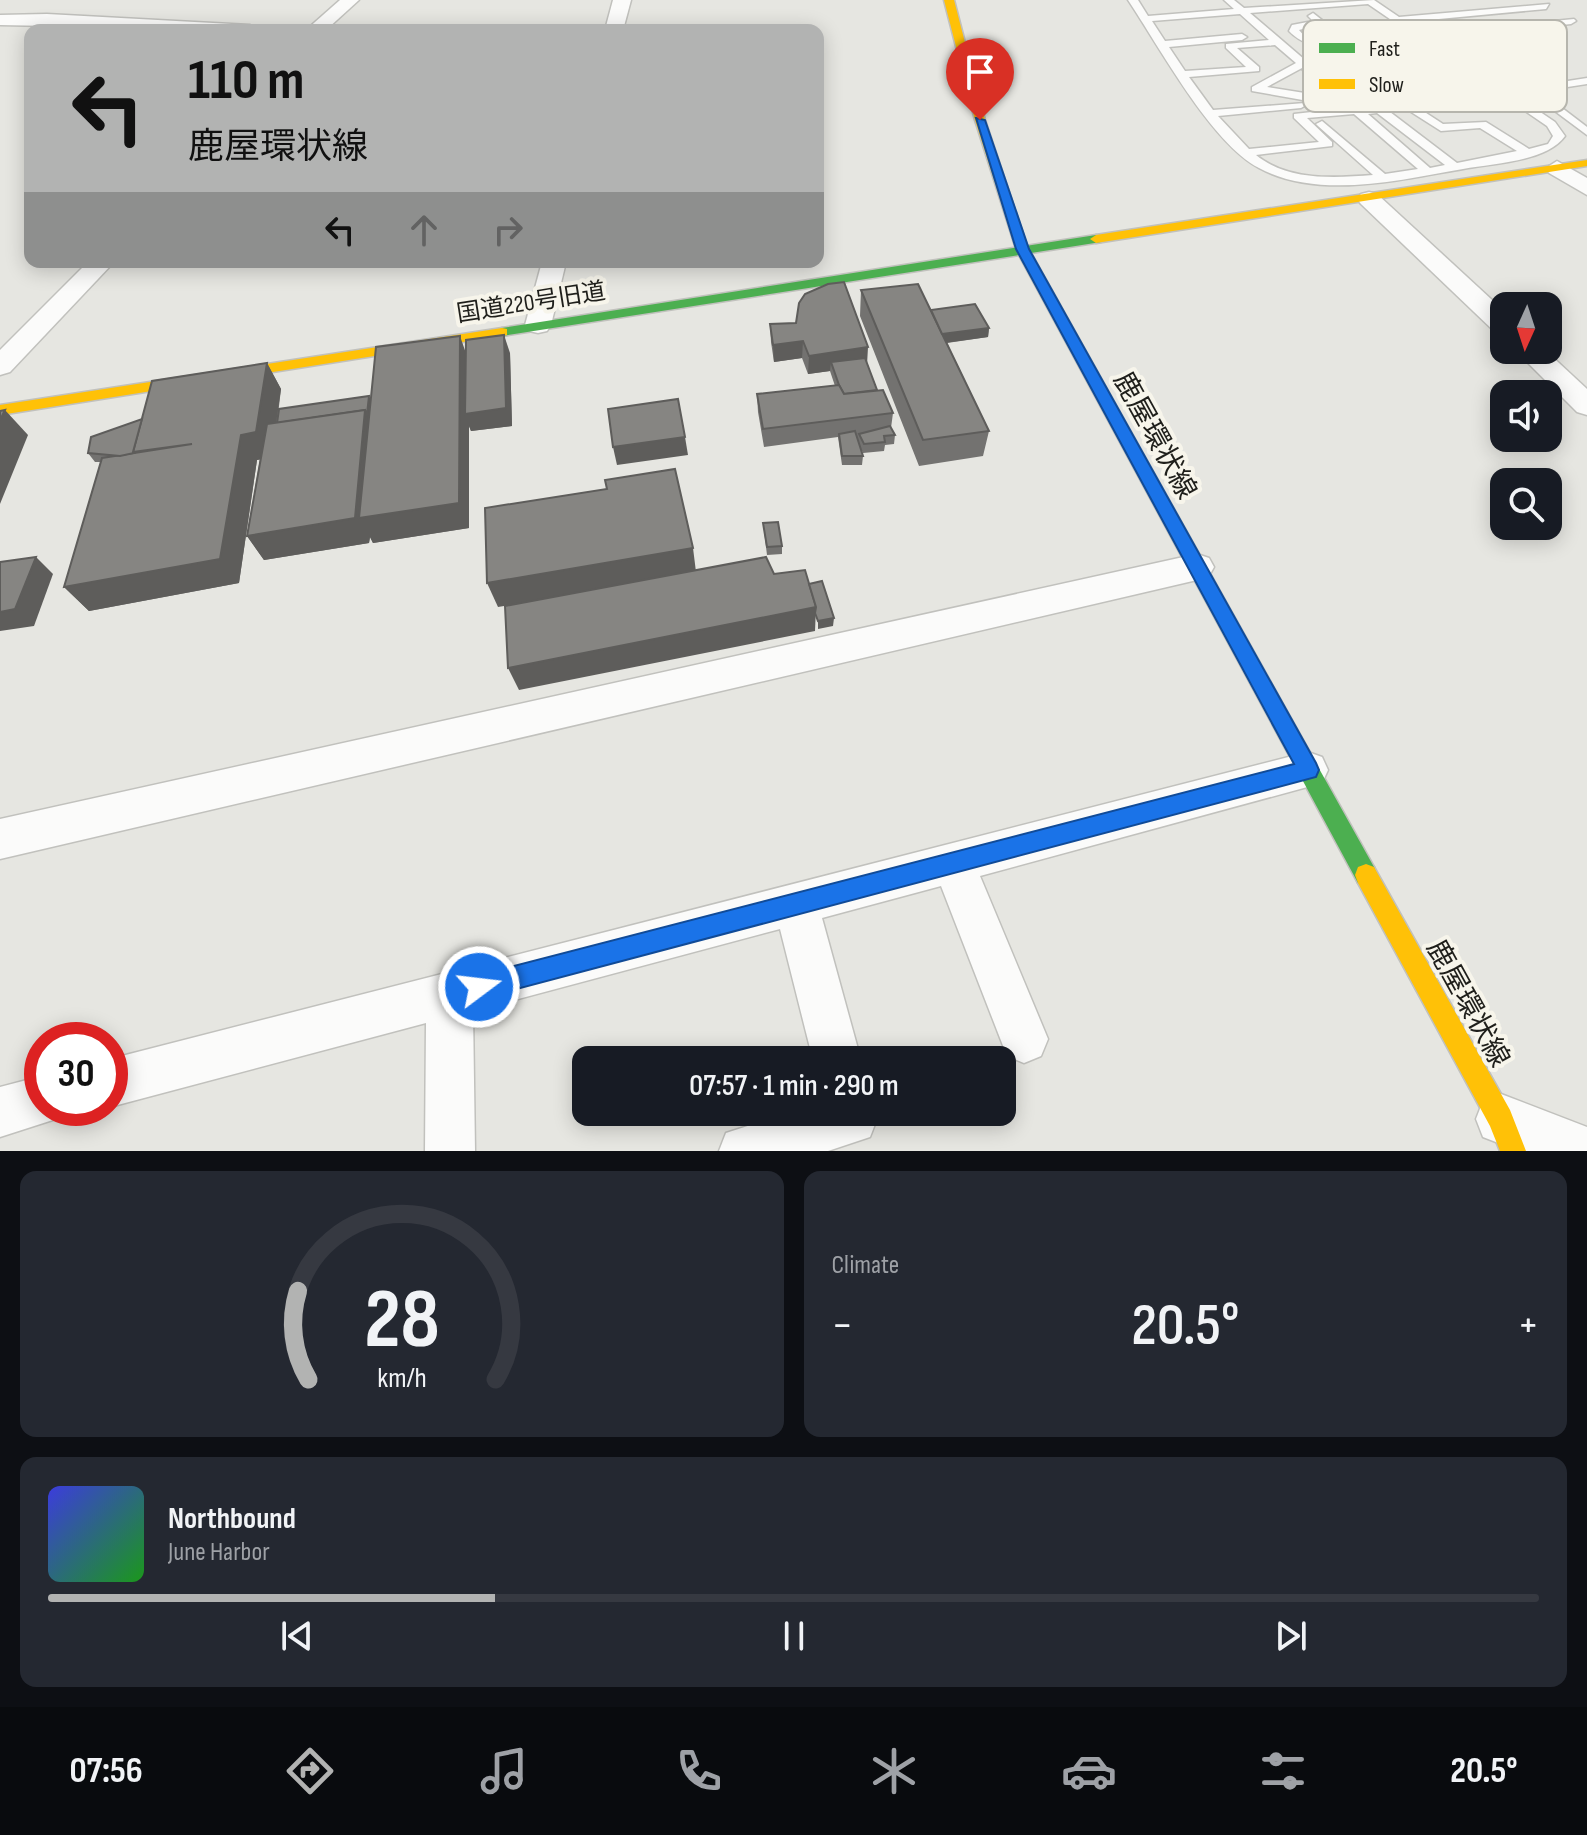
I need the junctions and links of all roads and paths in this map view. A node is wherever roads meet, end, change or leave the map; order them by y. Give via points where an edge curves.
1 (350, 0) edge
2 (622, 0) edge
3 (949, 0) edge
4 (1133, 0) edge
5 (1229, 0) edge
6 (1368, 0) edge
7 (1536, 0) edge
8 (1298, 3) edge
9 (1546, 6) junction
10 (1243, 12) junction
11 (1146, 19) junction
12 (0, 20) edge
13 (1318, 20) edge
14 (1397, 20) joint
15 (1567, 21) edge
16 (1571, 21) junction
17 (139, 24) edge
18 (322, 24) edge
19 (616, 24) edge
20 (1303, 24) edge
21 (1582, 28) dead end
22 (1210, 29) dead end
23 (1222, 38) junction
24 (1272, 38) junction
25 (1303, 40) edge
26 (1164, 44) junction
27 (1303, 65) edge
28 (1303, 68) edge
29 (1184, 74) junction
30 (1587, 81) edge
31 (1567, 84) edge
32 (1303, 99) edge
33 (1301, 105) dead end
34 (1329, 112) edge
35 (1357, 112) edge
36 (1383, 112) edge
37 (1417, 112) edge
38 (1533, 112) edge
39 (1561, 112) edge
40 (1212, 113) junction
41 (1322, 124) dead end
42 (1587, 132) edge
43 (1247, 153) junction
44 (1527, 153) junction
45 (1587, 163) edge
46 (1453, 165) junction
47 (1557, 168) junction
48 (1426, 170) junction
49 (1381, 176) junction
50 (1587, 188) edge
51 (1369, 199) junction
52 (1022, 249) junction
53 (96, 268) edge
54 (552, 268) edge
55 (1490, 313) edge
56 (538, 325) junction
57 (1544, 364) edge
58 (0, 366) edge
59 (1587, 405) edge
60 (0, 410) edge
61 (1197, 567) junction
62 (1308, 770) junction
63 (0, 839) edge
64 (953, 863) junction
65 (796, 904) junction
66 (450, 994) junction
67 (1024, 1039) dead end
68 (833, 1046) edge
69 (128, 1078) edge
70 (24, 1106) edge
71 (0, 1112) edge
72 (828, 1126) edge
73 (1507, 1135) edge
74 (450, 1151) edge
75 (744, 1151) edge
76 (1584, 1151) edge

1 - 18 street
2 - 19 street
3 - 52 main road, 鹿屋環状線 via 980,120
4 - 11 lane
5 - 10 lane
6 - 8 lane
6 - 14 lane
7 - 9 lane
8 - 10 lane
8 - 13 lane
9 - 14 lane
9 - 16 lane
10 - 11 lane via 1184,12
10 - 24 lane
11 - 26 lane
12 - 17 street
15 - 16 lane
16 - 21 lane
20 - 25 lane via 1294,31
22 - 23 lane
23 - 24 lane
23 - 26 lane
24 - 27 lane
24 - 29 lane via 1229,46 1255,69
26 - 29 lane
28 - 32 lane via 1256,89
29 - 40 lane
30 - 31 lane
33 - 40 lane
34 - 43 lane via 1298,116 1328,144
35 - 48 lane
36 - 46 lane
37 - 44 lane via 1441,128 1482,124
38 - 44 lane via 1559,136 1552,146
39 - 42 lane
40 - 43 lane
41 - 49 lane
43 - 49 lane via 1262,165 1300,178 1342,182
44 - 46 lane
45 - 47 main road
46 - 48 lane
47 - 50 street
47 - 51 main road
48 - 49 lane
51 - 52 main road
51 - 55 street
52 - 56 main road, 国道220号旧道
52 - 61 main road, 鹿屋環状線
53 - 58 street
54 - 56 street
56 - 60 main road, 国道220号旧道
57 - 59 street
61 - 62 main road, 鹿屋環状線
61 - 63 street
62 - 64 street
62 - 73 main road, 鹿屋環状線
64 - 65 street
64 - 67 street
65 - 66 street
65 - 68 street
66 - 69 street
66 - 74 street
70 - 71 street
72 - 75 street
73 - 76 street

